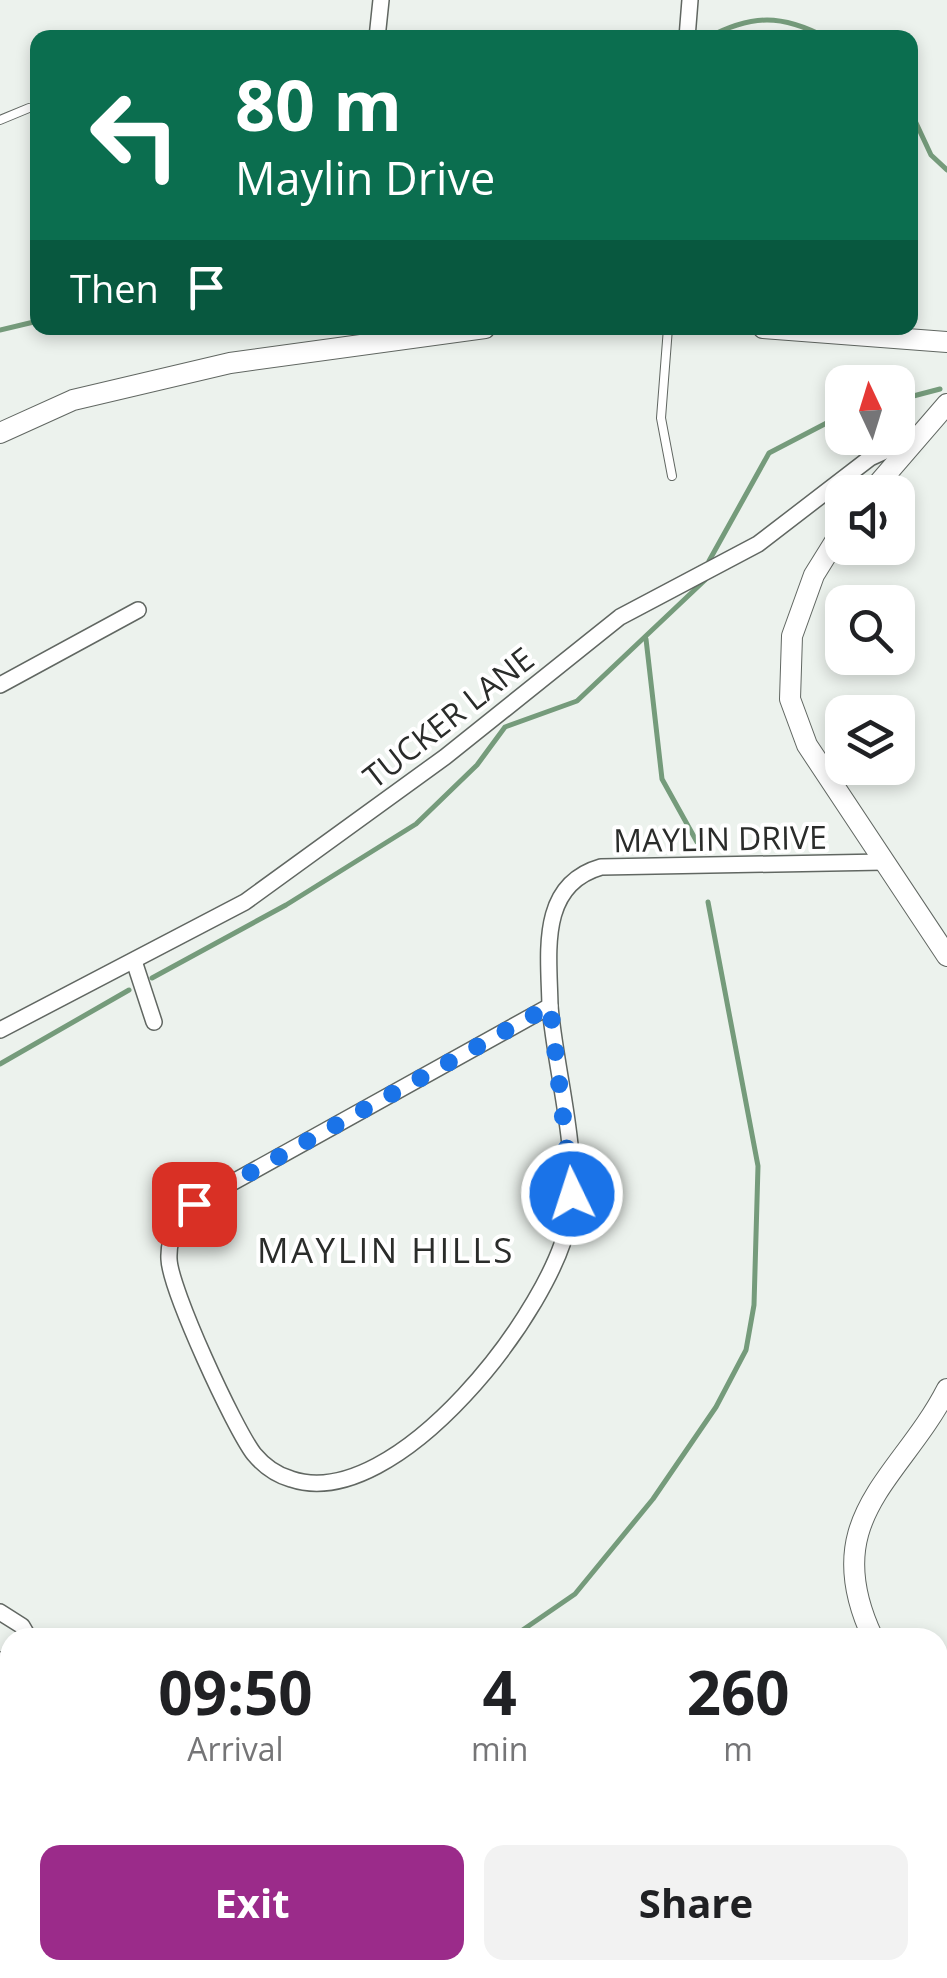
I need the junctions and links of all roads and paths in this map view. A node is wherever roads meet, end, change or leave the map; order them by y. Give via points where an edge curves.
1 (381, 0) edge
2 (690, 0) edge
3 (378, 30) edge
4 (688, 30) edge
5 (28, 108) dead end
6 (0, 120) edge
7 (667, 335) edge
8 (855, 335) edge
9 (346, 336) edge
10 (947, 342) edge
11 (947, 404) edge
12 (0, 433) edge
13 (920, 436) junction
14 (886, 475) edge
15 (672, 476) dead end
16 (825, 557) edge
17 (138, 610) dead end
18 (0, 685) edge
19 (884, 862) junction
20 (947, 956) edge
21 (134, 962) junction
22 (550, 1006) junction
23 (154, 1022) dead end
24 (0, 1030) edge
25 (947, 1389) edge
26 (0, 1612) edge
27 (23, 1628) edge
28 (867, 1628) edge

1 - 3 street
2 - 4 street
5 - 6 lane
7 - 15 lane via 661,418
8 - 10 street
9 - 12 street via 140,382 42,411
11 - 13 street
13 - 14 street
13 - 21 street, TUCKER LANE via 870,458 758,544 620,617 279,880
16 - 19 street via 792,636 790,699 806,746
17 - 18 street
19 - 20 street
19 - 22 street, MAYLIN DRIVE via 585,872 563,889 552,915
21 - 23 street
21 - 24 street, TUCKER LANE
22 - 22 street, MAYLIN DRIVE via 199,1200 175,1228 171,1274 247,1442 280,1475 322,1483 402,1454 444,1418 541,1292 562,1249 572,1194
25 - 28 street via 865,1513 856,1560
26 - 27 street

